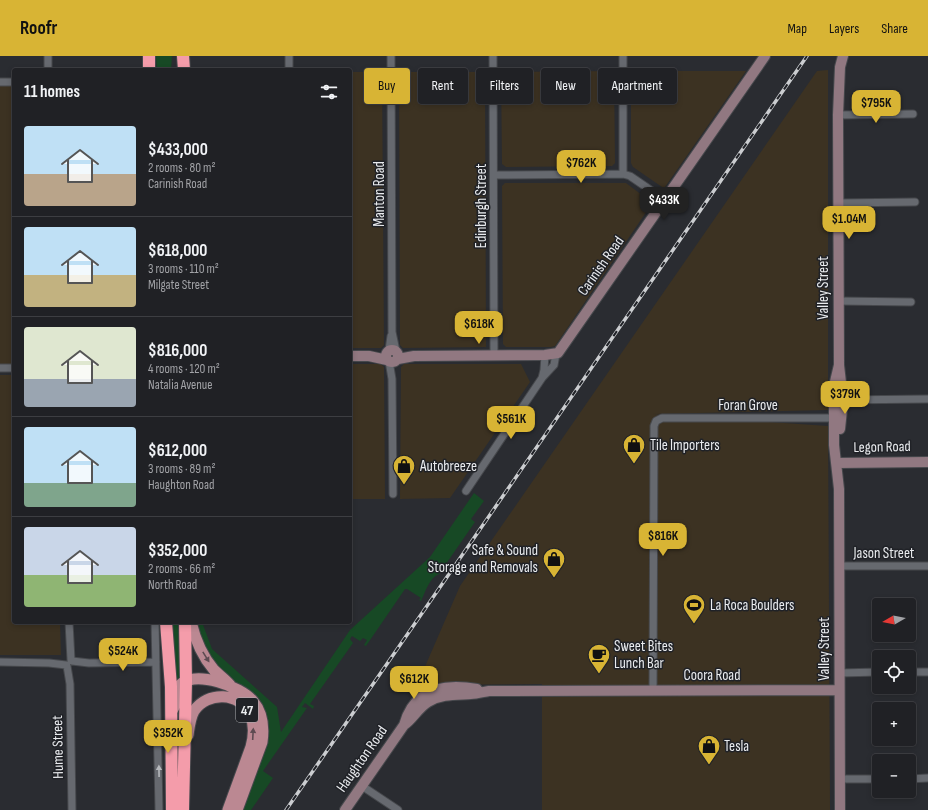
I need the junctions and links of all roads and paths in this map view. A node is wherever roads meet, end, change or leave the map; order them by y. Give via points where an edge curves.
1 (48, 56) edge
2 (149, 56) edge
3 (183, 56) edge
4 (289, 56) edge
5 (391, 56) edge
6 (493, 56) edge
7 (623, 56) edge
8 (765, 56) edge
9 (839, 58) edge
10 (48, 68) edge
11 (149, 68) edge
12 (184, 68) edge
13 (289, 68) edge
14 (0, 82) edge
15 (12, 82) edge
16 (914, 114) dead end
17 (838, 115) junction
18 (624, 174) junction
19 (494, 175) junction
20 (665, 200) junction
21 (915, 202) dead end
22 (838, 203) junction
23 (838, 301) junction
24 (910, 302) dead end
25 (556, 354) junction
26 (545, 355) junction
27 (352, 356) edge
28 (392, 356) junction
29 (494, 356) junction
30 (0, 368) edge
31 (12, 368) edge
32 (542, 378) junction
33 (928, 399) edge
34 (839, 400) junction
35 (838, 418) junction
36 (928, 462) edge
37 (839, 463) junction
38 (466, 491) dead end
39 (393, 494) dead end
40 (839, 566) junction
41 (928, 566) edge
42 (69, 624) edge
43 (155, 624) edge
44 (166, 624) edge
45 (185, 624) edge
46 (192, 624) edge
47 (156, 662) junction
48 (2, 663) edge
49 (69, 663) junction
50 (872, 672) edge
51 (916, 672) edge
52 (928, 672) edge
53 (840, 673) junction
54 (186, 681) junction
55 (231, 686) junction
56 (653, 690) junction
57 (840, 690) junction
58 (436, 693) joint
59 (157, 698) junction
60 (172, 712) junction
61 (184, 753) junction
62 (928, 778) edge
63 (840, 779) junction
64 (872, 779) edge
65 (916, 779) edge
66 (362, 786) junction
67 (72, 810) edge
68 (160, 810) edge
69 (172, 810) edge
70 (183, 810) edge
71 (228, 810) edge
72 (237, 810) edge
73 (345, 810) edge
74 (398, 810) edge
75 (840, 810) edge

1 - 10 street
2 - 11 highway
3 - 12 highway
4 - 13 street
5 - 28 street, Manton Road
6 - 19 street, Edinburgh Street
7 - 18 street
8 - 20 street, Carinish Road
9 - 17 street, Valley Street
14 - 15 street
16 - 17 street
17 - 22 street, Valley Street
18 - 19 street
18 - 20 street
19 - 29 street, Edinburgh Street
20 - 25 street, Carinish Road
21 - 22 street
22 - 23 street, Valley Street
23 - 24 street
23 - 34 street, Valley Street
25 - 26 street
25 - 32 street, Carinish Road via 554,365
26 - 29 street
26 - 32 street, Carinish Road
27 - 28 street
28 - 29 street
28 - 39 street, Manton Road
30 - 31 street
32 - 38 street, Carinish Road
33 - 34 street
34 - 35 street, Valley Street
35 - 37 street, Valley Street
35 - 56 street, Foran Grove via 662,418 656,421
36 - 37 street, Legon Road
37 - 40 street, Valley Street via 842,477 839,489
40 - 41 street, Jason Street
40 - 53 street, Valley Street
42 - 49 street, Hume Street
43 - 47 street
44 - 60 highway
45 - 54 highway
46 -> 55 main road via 204,656
47 - 49 street
47 - 59 street
48 - 49 street
49 - 67 street, Hume Street
50 - 53 street
51 - 52 street
53 - 57 street, Valley Street
54 - 55 main road, 47 via 204,679
54 - 60 main road via 180,685
54 - 61 highway
55 - 72 main road, 47 via 254,702 263,725 262,742
56 - 57 street, Coora Road
56 - 58 street, Coora Road via 489,691 447,695
57 - 63 street, Valley Street
58 - 66 street, Haughton Road via 404,725
59 - 60 street
68 -> 59 street
60 - 69 highway
61 - 70 highway
71 -> 61 main road, 47 via 254,737 254,726 247,709 228,697 215,697 204,701 192,715
62 - 65 street
63 - 64 street
63 - 75 street, Valley Street
66 - 73 street, Haughton Road
66 - 74 street

